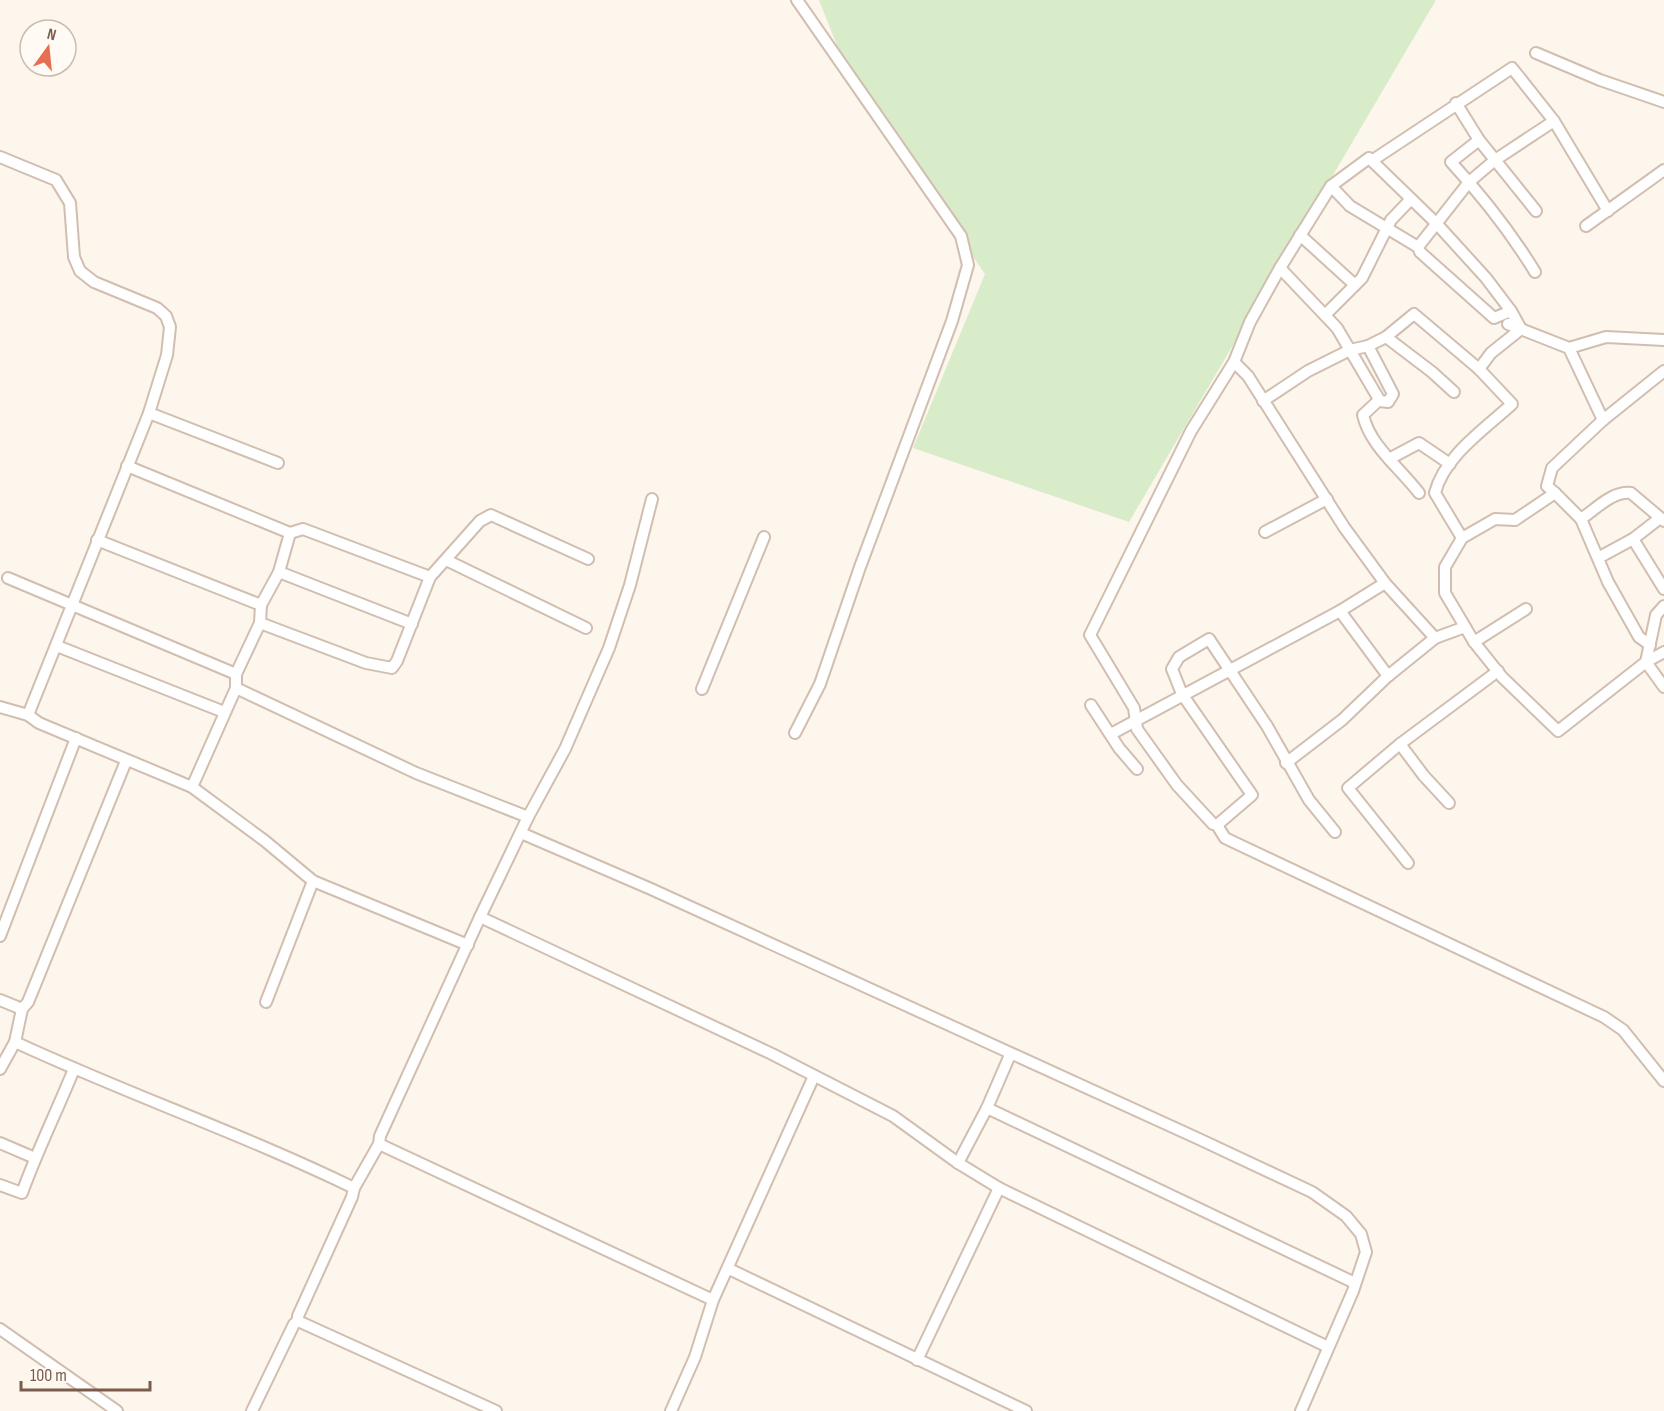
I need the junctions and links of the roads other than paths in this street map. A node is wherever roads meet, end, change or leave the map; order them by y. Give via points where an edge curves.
1 (797, 0) edge
2 (1536, 53) dead end
3 (1664, 102) edge
4 (1456, 103) junction
5 (1554, 121) junction
6 (1479, 140) junction
7 (0, 157) edge
8 (1372, 160) junction
9 (1495, 160) junction
10 (1664, 170) edge
11 (1469, 182) junction
12 (1331, 186) junction
13 (1410, 200) junction
14 (1536, 211) dead end
15 (1608, 211) junction
16 (1436, 223) junction
17 (1586, 226) dead end
18 (1387, 229) junction
19 (1300, 235) junction
20 (1418, 247) junction
21 (1280, 267) junction
22 (1535, 272) dead end
23 (1355, 285) junction
24 (1511, 311) junction
25 (1326, 314) junction
26 (1508, 324) dead end
27 (1521, 329) junction
28 (1386, 338) junction
29 (1664, 340) edge
30 (1368, 346) junction
31 (1569, 348) junction
32 (1350, 350) junction
33 (1234, 362) junction
34 (1479, 369) junction
35 (1664, 371) edge
36 (1454, 392) dead end
37 (1379, 400) junction
38 (1263, 401) junction
39 (149, 413) junction
40 (1602, 420) junction
41 (1389, 459) junction
42 (278, 463) dead end
43 (1450, 464) junction
44 (127, 466) junction
45 (1419, 493) dead end
46 (1555, 494) junction
47 (1327, 499) junction
48 (652, 500) dead end
49 (1581, 519) junction
50 (1662, 520) edge
51 (1265, 532) dead end
52 (290, 533) junction
53 (764, 537) dead end
54 (1462, 538) junction
55 (1633, 539) junction
56 (97, 540) junction
57 (1598, 558) junction
58 (588, 559) dead end
59 (446, 560) junction
60 (279, 572) junction
61 (430, 577) junction
62 (8, 578) dead end
63 (1385, 583) junction
64 (1664, 589) edge
65 (71, 605) junction
66 (261, 605) junction
67 (1664, 606) edge
68 (1526, 609) dead end
69 (1341, 611) junction
70 (260, 623) junction
71 (412, 624) junction
72 (1465, 627) junction
73 (586, 628) dead end
74 (1435, 638) junction
75 (1474, 642) junction
76 (1650, 645) junction
77 (57, 646) junction
78 (1664, 652) edge
79 (1646, 662) junction
80 (1231, 668) junction
81 (1498, 671) junction
82 (236, 674) junction
83 (1388, 676) junction
84 (1664, 687) edge
85 (236, 688) junction
86 (702, 689) dead end
87 (1182, 694) junction
88 (1091, 705) dead end
89 (1, 710) edge
90 (224, 712) junction
91 (28, 715) junction
92 (1135, 719) junction
93 (795, 732) dead end
94 (1111, 734) junction
95 (76, 738) junction
96 (1400, 744) junction
97 (126, 760) junction
98 (1286, 763) junction
99 (1137, 769) dead end
100 (192, 787) junction
101 (1449, 803) dead end
102 (528, 817) junction
103 (1217, 825) junction
104 (1335, 832) dead end
105 (521, 833) junction
106 (1408, 863) dead end
107 (313, 881) junction
108 (480, 917) junction
109 (0, 936) edge
110 (468, 945) junction
111 (0, 1000) edge
112 (266, 1002) dead end
113 (22, 1009) junction
114 (15, 1042) junction
115 (1010, 1055) junction
116 (0, 1069) edge
117 (74, 1069) junction
118 (814, 1076) junction
119 (1664, 1082) edge
120 (987, 1108) junction
121 (0, 1143) edge
122 (380, 1144) junction
123 (35, 1158) junction
124 (958, 1163) junction
125 (0, 1185) edge
126 (354, 1188) junction
127 (999, 1188) junction
128 (729, 1269) junction
129 (1355, 1283) junction
130 (713, 1300) junction
131 (298, 1321) junction
132 (0, 1329) edge
133 (1328, 1347) junction
134 (917, 1360) junction
135 (117, 1411) edge
136 (252, 1411) edge
137 (496, 1411) edge
138 (671, 1411) edge
139 (1026, 1411) edge
140 (1301, 1411) edge

1 - 93 street via 961,236 969,266 820,684
2 - 3 street
4 - 5 street via 1512,68
4 - 6 street
4 - 8 street
5 - 9 street
5 - 15 street
6 - 9 street
6 - 11 street via 1451,162
7 - 39 street via 56,180 70,203 74,257 80,271 94,282 157,308 166,316 170,327 167,355
8 - 12 street via 1369,158
8 - 13 street
9 - 11 street
9 - 14 street
10 - 15 street
11 - 16 street
11 - 22 street via 1510,231
12 - 18 street via 1350,206
12 - 19 street
13 - 16 street
13 - 18 street via 1391,219
15 - 17 street
16 - 20 street
16 - 24 street
18 - 20 street
18 - 23 street
19 - 21 street
19 - 23 street
20 - 24 street via 1494,318
21 - 25 street
21 - 33 street via 1250,322
23 - 25 street
24 - 27 street
25 - 32 street
26 - 27 street
27 - 31 street
27 - 34 street via 1491,353
28 - 30 street
28 - 34 street via 1414,314
28 - 36 street
29 - 31 street via 1606,337
30 - 32 street
30 - 37 street via 1393,394 1388,402
31 - 40 street
32 - 37 street
32 - 38 street via 1308,371
33 - 38 street via 1248,375
33 - 92 street via 1191,430 1090,635 1134,708
34 - 43 street via 1512,404
35 - 40 street
37 - 41 street via 1363,415
38 - 47 street
39 - 42 street
39 - 44 street
40 - 46 street via 1552,468 1547,486
41 - 43 street via 1419,443
41 - 45 street
43 - 54 street via 1435,492
44 - 52 street
44 - 56 street
46 - 49 street
46 - 54 street via 1515,520 1495,519
47 - 51 street
47 - 63 street
48 - 102 street via 609,648 565,749
49 - 50 street via 1614,495 1625,492
49 - 57 street
50 - 55 street
52 - 60 street
52 - 61 street via 303,529
53 - 86 street
54 - 72 street via 1445,567 1445,593
55 - 57 street
55 - 64 street
56 - 65 street
56 - 66 street
57 - 76 street via 1639,637
58 - 59 street via 491,515 480,521
59 - 61 street
59 - 73 street
60 - 66 street
60 - 71 street
61 - 71 street
62 - 65 street
63 - 69 street
63 - 74 street
65 - 77 street
65 - 82 street
66 - 70 street
67 - 76 street via 1656,615
68 - 75 street
69 - 80 street
69 - 83 street
70 - 71 street via 387,669 397,661
70 - 82 street
72 - 74 street
72 - 75 street
74 - 83 street
75 - 81 street
76 - 79 street
77 - 90 street
77 - 91 street
78 - 79 street
79 - 81 street via 1558,731
79 - 84 street
80 - 87 street
80 - 87 street via 1209,639 1173,663 1173,675
80 - 98 street
81 - 96 street
82 - 85 street
83 - 98 street via 1342,720
85 - 90 street
85 - 102 street via 416,773
87 - 92 street
87 - 103 street via 1252,795
88 - 94 street
89 - 91 street
90 - 100 street
91 - 95 street
92 - 94 street
92 - 103 street via 1137,729 1177,785
94 - 99 street
95 - 97 street
95 - 109 street
96 - 101 street
96 - 106 street via 1348,788
97 - 100 street
97 - 113 street
98 - 104 street
100 - 107 street
102 - 105 street
103 - 119 street via 1225,838 1604,1017 1623,1030
105 - 108 street
105 - 115 street
107 - 110 street
107 - 112 street
108 - 110 street
108 - 118 street
110 - 122 street via 380,1136
111 - 113 street
113 - 114 street
114 - 116 street
114 - 117 street
115 - 120 street
115 - 129 street via 1312,1192 1346,1216 1361,1234 1366,1252
117 - 123 street
117 - 126 street
118 - 124 street via 892,1116
118 - 128 street
120 - 124 street
120 - 129 street
121 - 123 street
122 - 126 street
122 - 130 street
123 - 125 street via 22,1193
124 - 127 street
126 - 131 street
127 - 133 street
127 - 134 street
128 - 130 street
128 - 134 street
129 - 133 street
130 - 138 street via 695,1357
131 - 136 street
131 - 137 street
132 - 135 street
133 - 140 street
134 - 139 street

